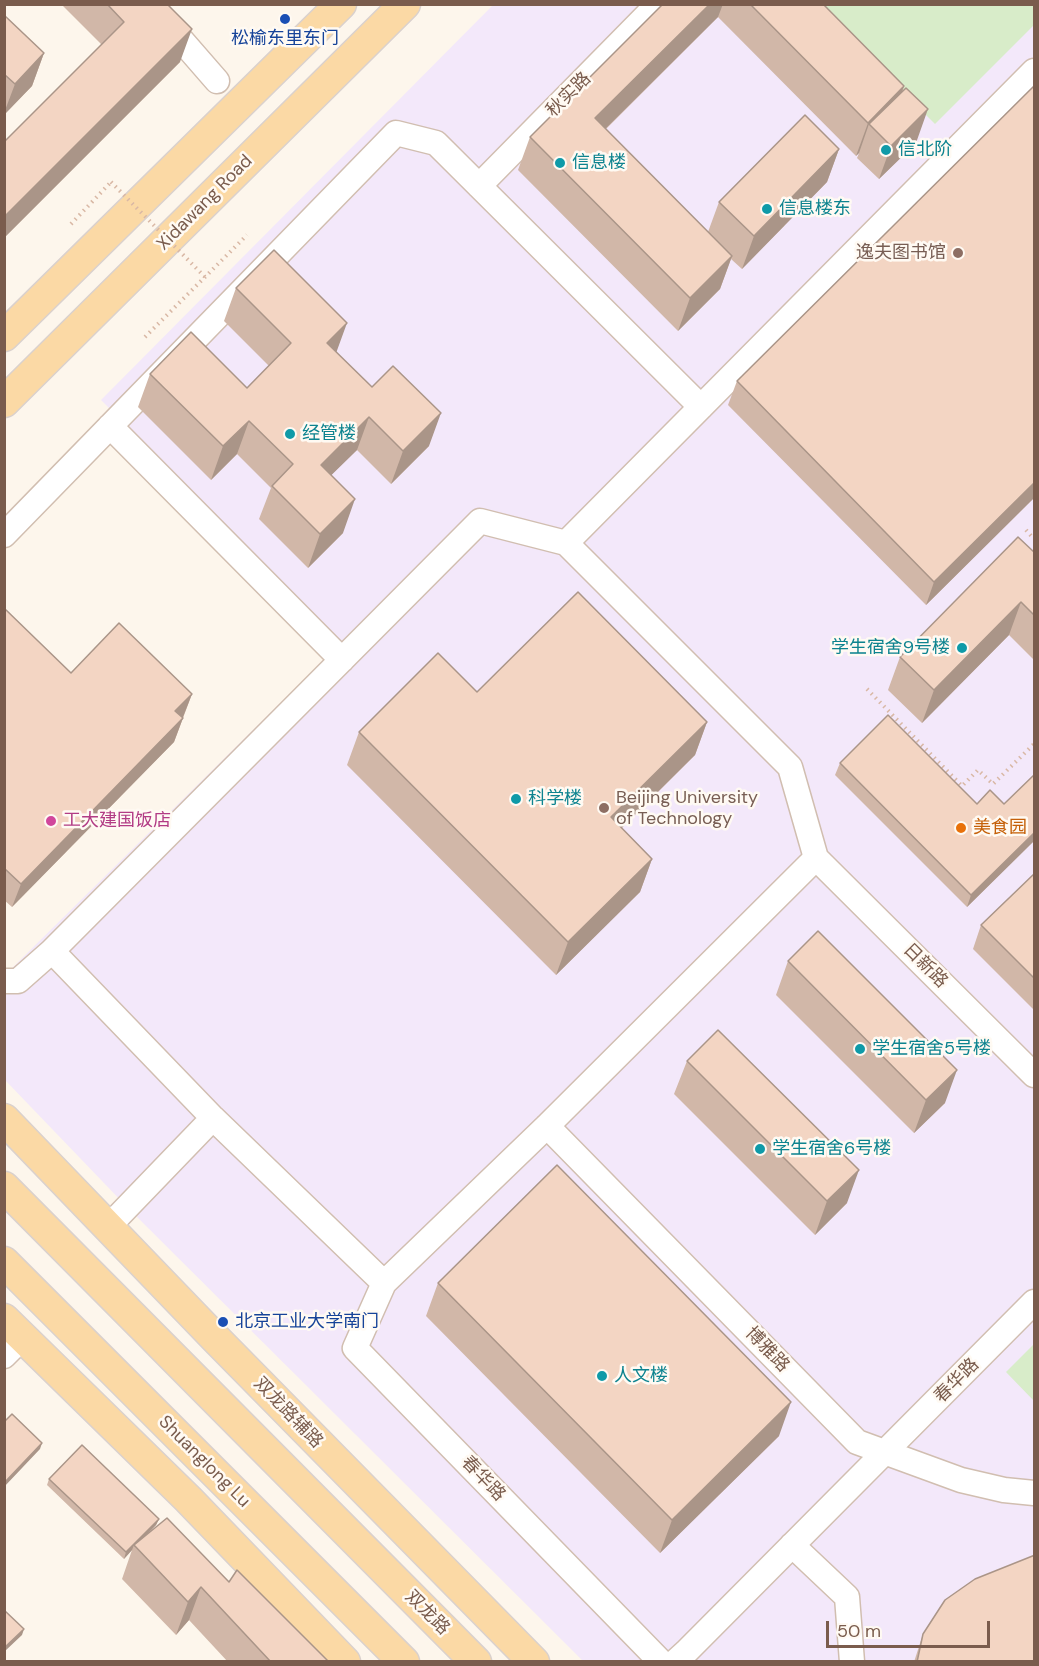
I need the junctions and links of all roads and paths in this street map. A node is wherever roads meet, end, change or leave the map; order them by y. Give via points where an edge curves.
1 (150, 4) edge
2 (341, 4) edge
3 (405, 4) edge
4 (658, 4) edge
5 (1035, 71) edge
6 (217, 81) dead end
7 (479, 186) junction
8 (71, 224) dead end
9 (247, 234) dead end
10 (205, 277) junction
11 (4, 336) edge
12 (146, 337) dead end
13 (4, 402) edge
14 (701, 407) junction
15 (110, 426) junction
16 (1026, 530) dead end
17 (4, 535) edge
18 (1035, 539) edge
19 (566, 543) junction
20 (342, 660) junction
21 (867, 689) dead end
22 (1035, 744) edge
23 (816, 858) junction
24 (52, 951) junction
25 (4, 981) edge
26 (1035, 1075) edge
27 (213, 1118) junction
28 (4, 1119) edge
29 (547, 1126) junction
30 (4, 1136) edge
31 (44, 1161) junction
32 (4, 1187) edge
33 (108, 1227) junction
34 (4, 1262) edge
35 (384, 1283) junction
36 (1035, 1302) edge
37 (11, 1337) edge
38 (886, 1451) junction
39 (328, 1453) junction
40 (1035, 1493) edge
41 (792, 1545) junction
42 (379, 1565) junction
43 (345, 1662) edge
44 (404, 1662) edge
45 (476, 1662) edge
46 (534, 1662) edge
47 (661, 1662) edge
48 (675, 1662) edge
49 (852, 1662) edge

1 - 6 street
2 - 11 main road
3 - 13 main road, Xidawang Road
4 - 7 street, 秋实路
5 - 14 street
7 - 14 street
7 - 15 street via 436,143 396,133
8 - 10 path, bridge via 111,182
9 - 10 path
10 - 12 path
14 - 19 street
15 - 17 street
15 - 20 street
16 - 18 path
19 - 20 street via 480,520
19 - 23 street via 790,767
20 - 24 street
21 - 22 path via 962,786 978,770 993,784
23 - 26 street, 日新路
23 - 29 street
24 - 25 street via 18,981
24 - 27 street
27 - 33 street
27 - 35 street
28 - 31 main road
29 - 35 street
29 - 38 street, 博雅路 via 857,1442
30 - 31 main road
31 - 33 main road, 双龙路辅路
32 - 42 main road
33 - 39 main road, 双龙路辅路
34 - 44 main road, Shuanglong Lu
35 - 47 street, 春华路 via 354,1348
36 - 38 street, 春华路
37 - 43 main road via 188,1499
38 - 40 street, 博雅路 via 961,1480
38 - 41 street, 春华路
39 - 42 main road
39 - 46 main road, 双龙路辅路
41 - 48 street, 春华路
41 - 49 street via 847,1597
42 - 45 main road, 双龙路

